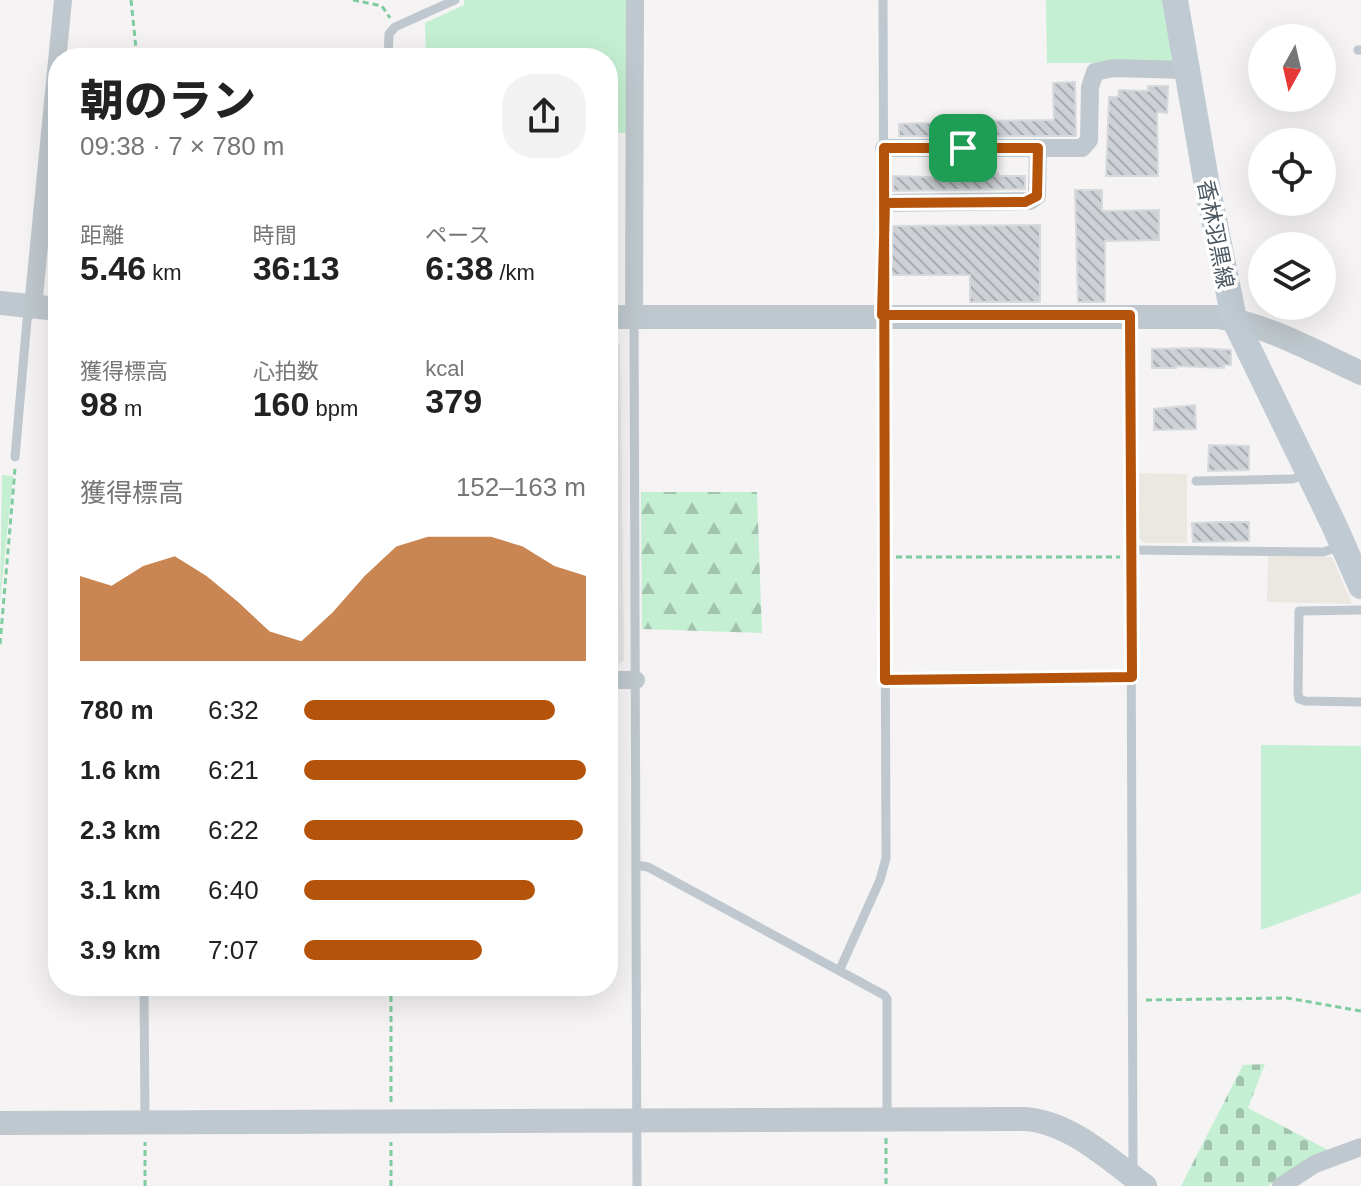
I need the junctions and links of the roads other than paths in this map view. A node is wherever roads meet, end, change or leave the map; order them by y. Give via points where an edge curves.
1 (63, 0) edge
2 (455, 0) edge
3 (635, 0) edge
4 (883, 0) edge
5 (1175, 0) edge
6 (58, 48) edge
7 (388, 48) edge
8 (1187, 70) junction
9 (884, 148) junction
10 (1038, 148) junction
11 (48, 154) edge
12 (885, 203) junction
13 (0, 303) edge
14 (33, 307) junction
15 (48, 308) edge
16 (882, 315) junction
17 (1130, 315) junction
18 (618, 317) edge
19 (634, 318) junction
20 (1234, 319) junction
21 (1361, 373) edge
22 (15, 457) road end
23 (1309, 474) junction
24 (1196, 481) dead end
25 (1343, 545) junction
26 (1131, 554) junction
27 (1361, 586) edge
28 (1361, 610) edge
29 (618, 680) edge
30 (636, 680) junction
31 (1361, 702) edge
32 (636, 865) junction
33 (840, 969) junction
34 (144, 996) edge
35 (887, 1118) junction
36 (637, 1121) junction
37 (0, 1123) edge
38 (145, 1123) junction
39 (1361, 1147) edge
40 (1139, 1182) edge
41 (637, 1186) edge
42 (1281, 1186) edge

1 - 6 street
2 - 7 lane via 395,27
3 - 19 street
4 - 9 lane
5 - 8 main road, 香林羽黒線
8 - 10 street via 1095,72 1088,144
8 - 20 main road, 香林羽黒線
9 - 10 street
9 - 12 lane
10 - 12 street via 1035,200
11 - 14 street
12 - 16 lane
13 - 14 street
14 - 15 street
14 - 22 lane via 27,320
16 - 17 street
16 - 19 street
16 - 33 lane via 886,858
17 - 20 street
17 - 26 lane
18 - 19 street
19 - 30 lane
20 - 21 street
20 - 23 main road, 香林羽黒線
23 - 24 lane
23 - 25 main road, 香林羽黒線
25 - 26 lane via 1323,552
25 - 27 main road, 香林羽黒線
26 - 40 lane
28 - 31 lane via 1299,611 1298,693 1305,701
29 - 30 street
30 - 32 lane
32 - 33 lane
32 - 36 lane
33 - 35 lane via 887,999
34 - 38 lane
35 - 36 street
35 - 40 street via 1039,1120 1073,1134
36 - 38 street
36 - 41 lane
37 - 38 street
39 - 42 street via 1315,1164

